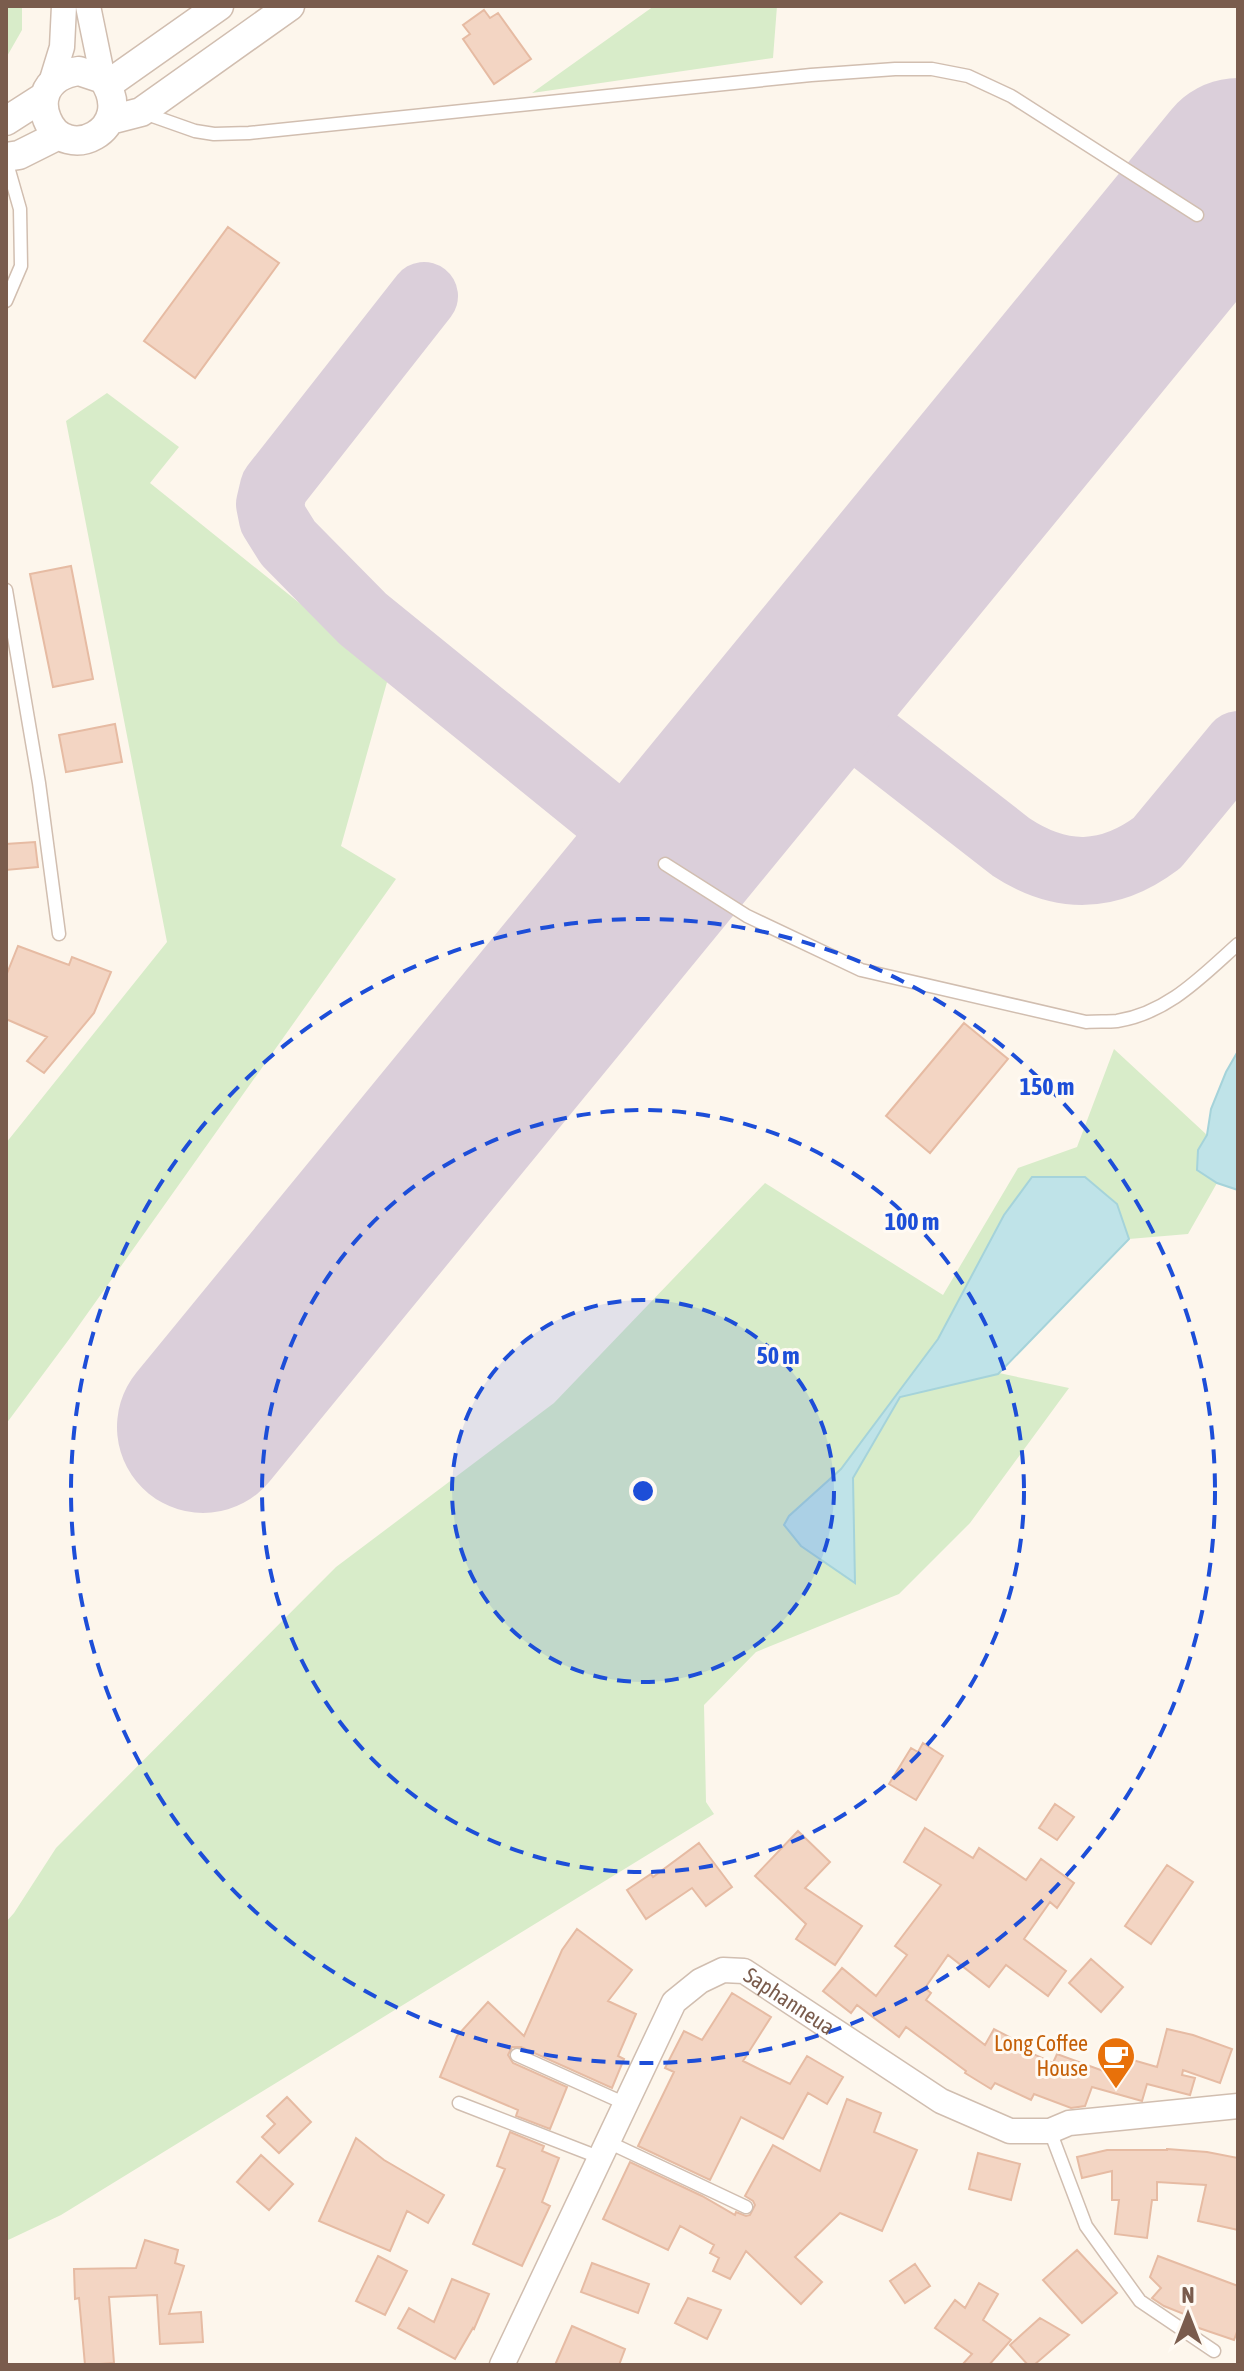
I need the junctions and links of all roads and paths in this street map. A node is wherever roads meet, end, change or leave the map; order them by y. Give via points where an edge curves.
1 (64, 6) edge
2 (88, 6) edge
3 (219, 6) edge
4 (290, 6) edge
5 (105, 82) junction
6 (47, 91) junction
7 (141, 112) junction
8 (110, 120) junction
9 (6, 121) edge
10 (59, 135) junction
11 (6, 158) edge
12 (1197, 215) dead end
13 (6, 301) edge
14 (6, 590) edge
15 (665, 864) dead end
16 (59, 934) dead end
17 (1238, 944) edge
18 (517, 2055) dead end
19 (459, 2103) dead end
20 (626, 2104) junction
21 (1238, 2106) edge
22 (1050, 2131) junction
23 (604, 2150) junction
24 (746, 2207) dead end
25 (1214, 2351) dead end
26 (502, 2365) edge

1 - 6 street via 62,47
2 - 5 street
3 - 5 street
4 - 7 street
5 - 6 street via 79,71 58,78
5 - 8 street via 112,97
6 - 9 street
6 - 10 street via 46,117
7 - 8 street
7 - 12 lane via 195,131 249,133 811,75 932,69 968,76 1011,96
8 - 10 street via 94,137
10 - 11 street
11 - 13 lane via 20,209 21,266
14 - 16 lane
15 - 17 lane via 747,916 861,970 1086,1022 1118,1021 1176,999
18 - 20 lane
19 - 23 lane
20 - 22 street, Saphanneua via 674,2002 723,1970 744,1971 941,2101 1010,2131
20 - 23 street, Saphanneua
21 - 22 street, Saphanneua via 1069,2123
22 - 25 lane via 1086,2226 1140,2301
23 - 24 lane
23 - 26 street, Saphanneua

